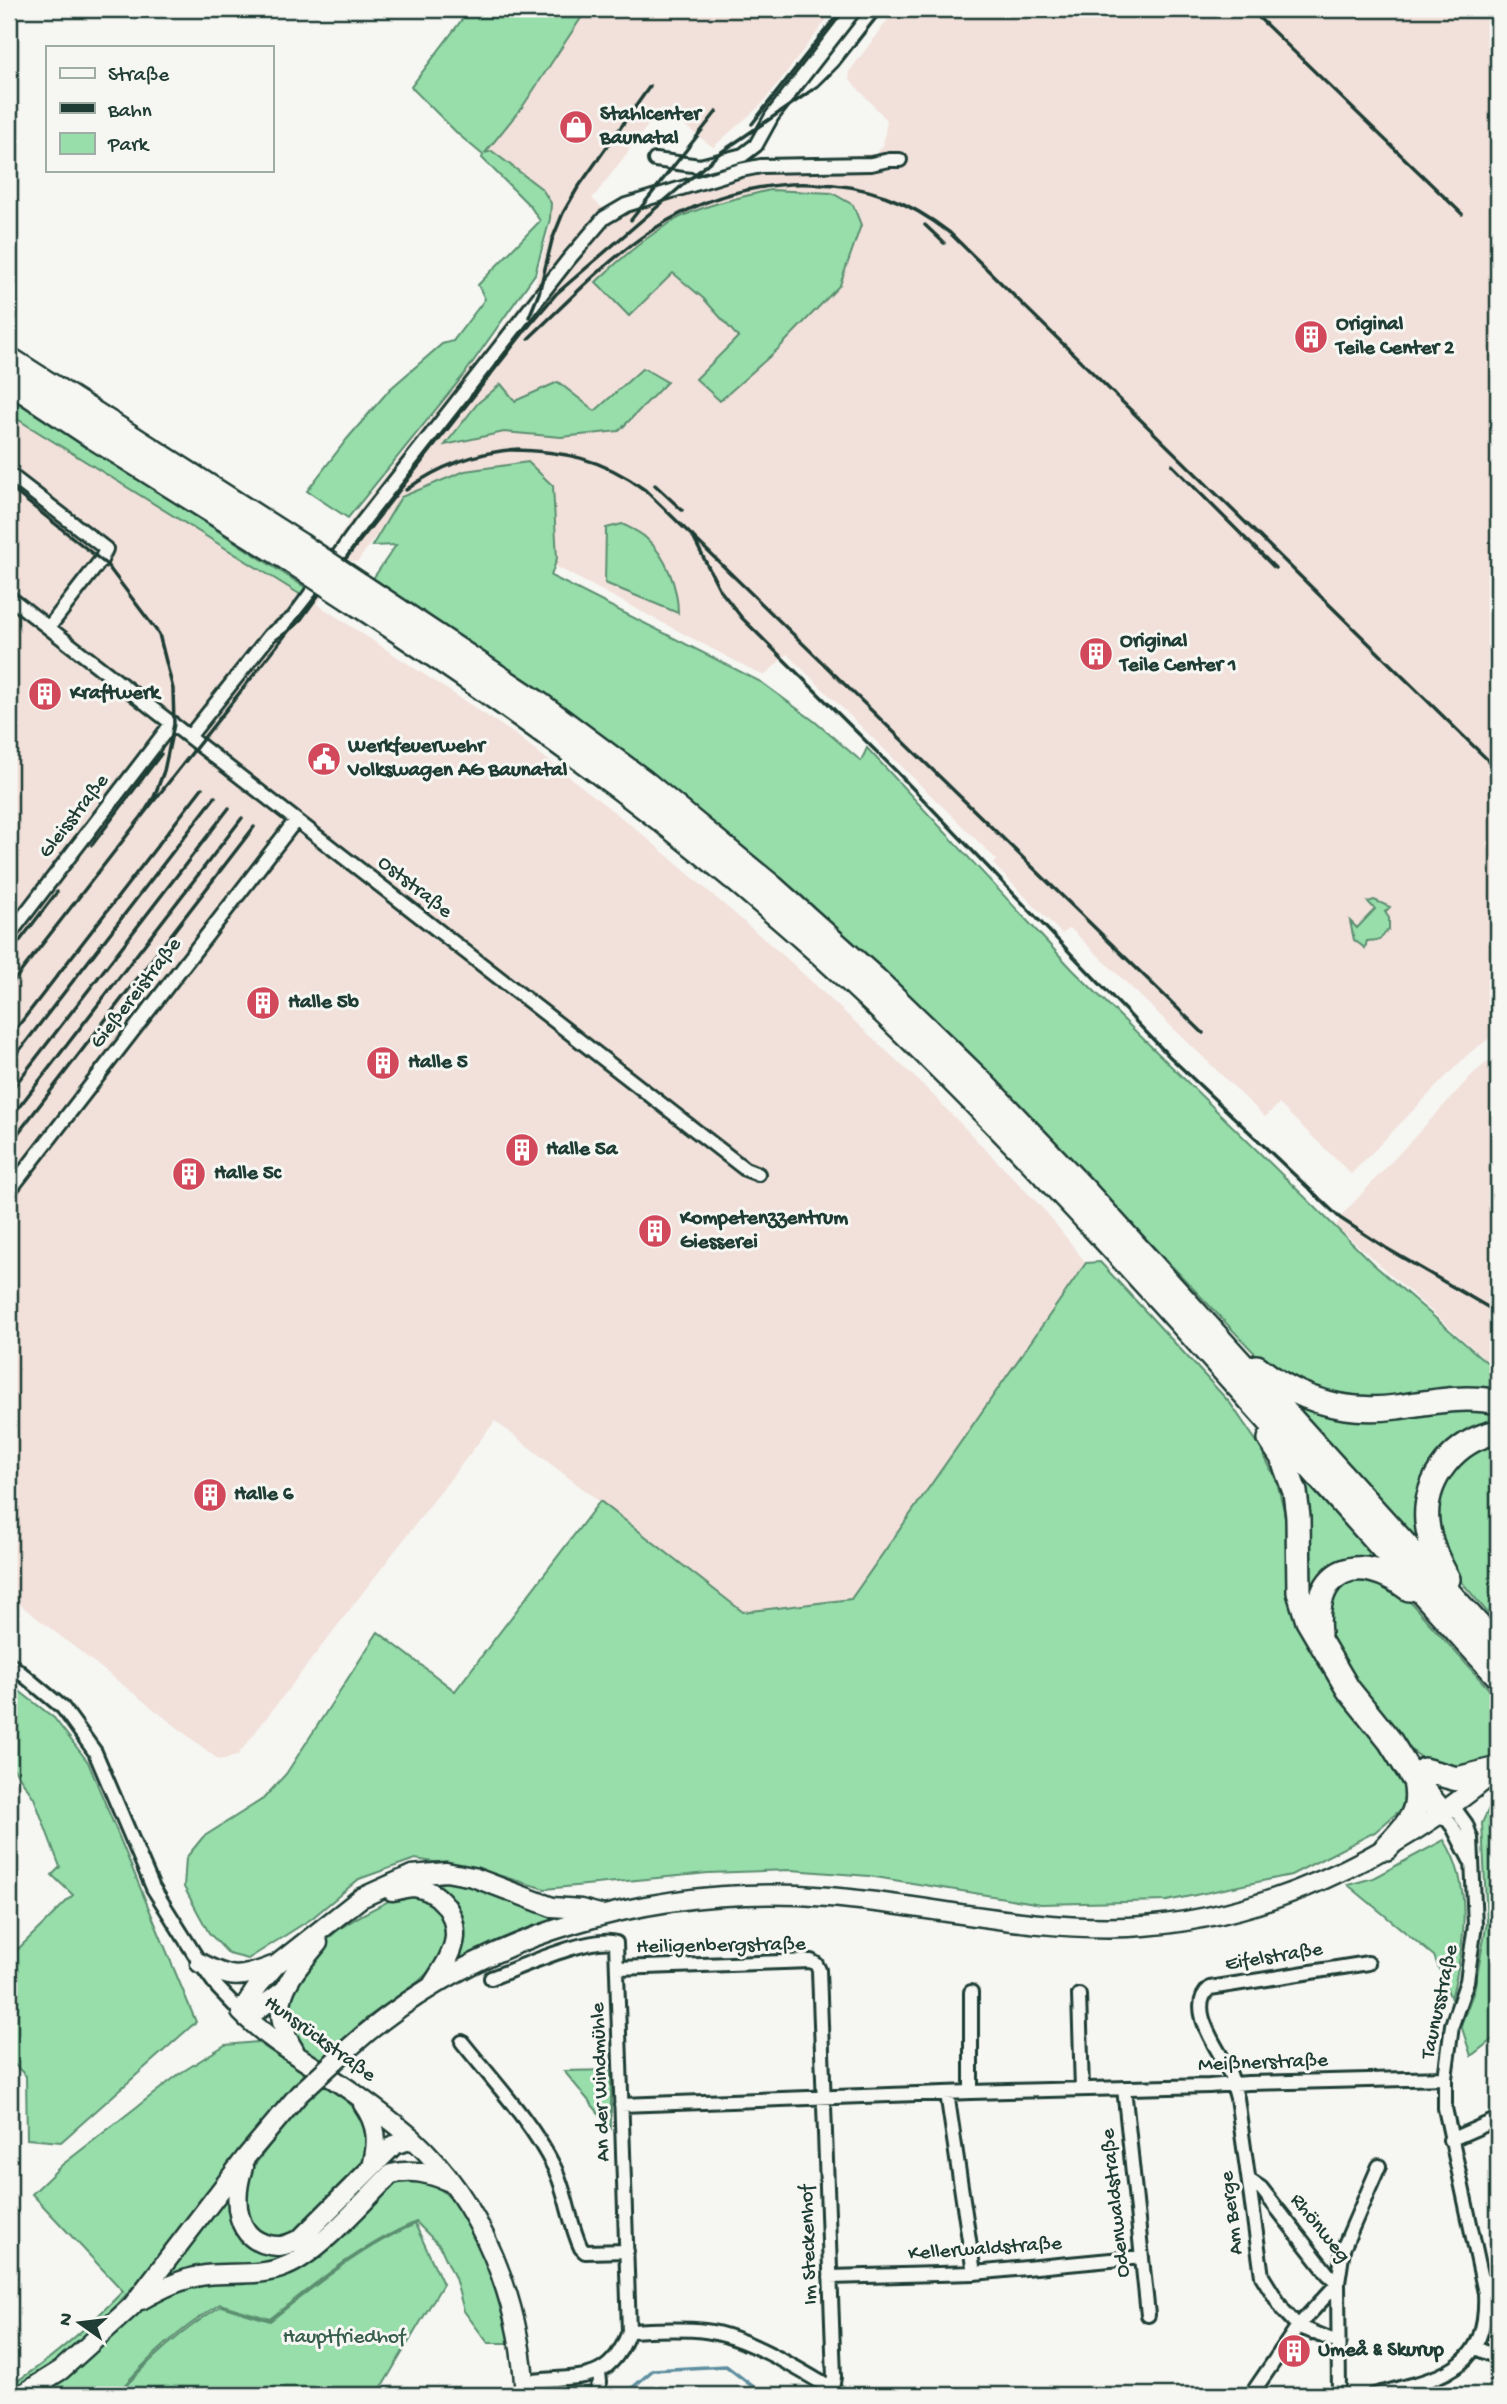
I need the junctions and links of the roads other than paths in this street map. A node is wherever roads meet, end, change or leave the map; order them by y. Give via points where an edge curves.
1 (855, 9) edge
2 (655, 160) dead end
3 (900, 160) dead end
4 (9, 359) edge
5 (9, 381) edge
6 (9, 474) edge
7 (295, 553) junction
8 (355, 592) junction
9 (9, 597) edge
10 (49, 628) junction
11 (172, 723) junction
12 (189, 737) junction
13 (296, 820) junction
14 (9, 934) edge
15 (758, 1174) dead end
16 (9, 1191) edge
17 (1201, 1320) junction
18 (1498, 1402) edge
19 (1257, 1409) junction
20 (1498, 1432) edge
21 (1441, 1613) junction
22 (1471, 1618) junction
23 (1498, 1647) edge
24 (1323, 1648) junction
25 (9, 1663) edge
26 (1498, 1676) edge
27 (1498, 1769) edge
28 (1419, 1775) junction
29 (1448, 1809) junction
30 (1387, 1848) junction
31 (604, 1915) junction
32 (200, 1963) junction
33 (1368, 1963) dead end
34 (276, 1965) junction
35 (618, 1968) junction
36 (491, 1978) dead end
37 (431, 1987) junction
38 (283, 1991) junction
39 (971, 1992) dead end
40 (1079, 1995) dead end
41 (244, 2015) junction
42 (462, 2042) dead end
43 (296, 2053) junction
44 (1445, 2078) junction
45 (1233, 2084) junction
46 (1124, 2088) junction
47 (1082, 2089) junction
48 (971, 2092) junction
49 (947, 2093) junction
50 (358, 2096) junction
51 (824, 2099) junction
52 (621, 2105) junction
53 (1498, 2119) edge
54 (413, 2139) junction
55 (1450, 2140) junction
56 (246, 2157) junction
57 (1379, 2166) dead end
58 (372, 2167) junction
59 (391, 2174) junction
60 (1250, 2180) junction
61 (453, 2183) junction
62 (627, 2251) junction
63 (1142, 2258) junction
64 (974, 2273) junction
65 (830, 2277) junction
66 (1338, 2283) junction
67 (132, 2305) junction
68 (1148, 2315) dead end
69 (1298, 2326) junction
70 (629, 2331) junction
71 (1337, 2343) junction
72 (1476, 2348) junction
73 (1498, 2358) edge
74 (599, 2372) junction
75 (524, 2389) edge
76 (837, 2392) edge
77 (21, 2395) edge
78 (595, 2395) edge
79 (1251, 2395) edge
80 (1339, 2395) edge
81 (1374, 2395) edge

1 - 2 street via 743,155 700,166
3 - 12 street via 761,166 626,205 604,218 361,524 293,618 270,635
4 - 7 highway
5 - 7 highway via 92,436
6 - 10 street via 106,549
7 - 8 highway, bridge
8 - 17 highway via 539,704 644,782 772,887 979,1080
8 - 19 highway via 633,797 869,998 1041,1172
9 - 10 street, Oststraße
10 - 11 street, Oststraße
11 - 12 street, Oststraße
11 - 14 street, Gleisstraße
12 - 13 street, Oststraße
13 - 15 street, Oststraße via 745,1169
13 - 16 street, Gießereistraße
17 - 18 highway via 1272,1379 1317,1401 1364,1409 1446,1400
17 - 22 highway
19 - 21 highway
19 - 24 highway via 1295,1492 1301,1603
20 - 22 highway via 1470,1442 1451,1456 1438,1474 1428,1503 1427,1524 1435,1554
21 - 24 highway via 1382,1572 1349,1570 1334,1578 1321,1597 1318,1622
21 - 26 highway
22 - 23 highway
24 - 28 highway via 1348,1689
25 - 32 street, Hunsrückstraße via 63,1708 95,1752 153,1888
27 - 28 highway via 1457,1779
27 - 29 main road
28 - 29 highway
28 - 30 highway via 1417,1809
29 - 30 main road
29 - 44 street, Taunusstraße via 1469,1831 1475,1910 1467,1981 1452,2025
30 - 31 main road via 1300,1890 1203,1918 1130,1927 1072,1927 762,1893 683,1899
31 - 34 main road via 552,1907 473,1877 446,1872 412,1875 361,1898
31 - 37 main road via 486,1956
32 - 34 main road via 239,1977
32 - 41 street, Hunsrückstraße
33 - 45 street, Eifelstraße via 1217,1986 1204,1992 1201,2008 1206,2026
34 - 41 main road via 258,1986
35 - 36 street, An der Windmühle via 616,1943 610,1941 574,1947
35 - 51 street, Heiligenbergstraße via 816,1964
35 - 52 street, An der Windmühle
37 - 38 main road via 449,1958 454,1923 446,1904 431,1891 411,1887 388,1892 321,1939
37 - 56 main road, bridge via 349,2048 299,2094
38 - 41 main road
38 - 43 main road via 279,2012
39 - 48 street
40 - 47 street
41 - 43 main road, Hunsrückstraße
42 - 62 street via 550,2159 581,2248 585,2252
43 - 50 main road, Hunsrückstraße
44 - 45 street, Meißnerstraße
44 - 55 street, Taunusstraße
45 - 46 street, Meißnerstraße
45 - 60 street, Am Berge
46 - 47 street, Meißnerstraße
46 - 63 street, Odenwaldstraße
47 - 48 street, Meißnerstraße
48 - 49 street, Meißnerstraße
49 - 51 street, Meißnerstraße
49 - 64 street
50 - 54 main road, Hunsrückstraße
50 - 58 main road via 377,2130
51 - 52 street, Meißnerstraße
51 - 65 street, Im Steckenhof
52 - 62 street, An der Windmühle
53 - 55 street
54 - 58 main road via 394,2145
54 - 59 main road
54 - 61 main road, Hunsrückstraße
55 - 72 street, Taunusstraße via 1485,2293 1484,2325
56 - 58 main road via 237,2184 236,2207 244,2230 260,2242 279,2247 299,2240
56 - 67 main road
57 - 66 street via 1343,2249
59 - 61 main road via 421,2172
59 - 67 main road via 309,2253 285,2267 205,2275 169,2285
60 - 66 street, Rhönweg
60 - 69 street, Am Berge via 1259,2267 1283,2310
61 - 75 main road, Hunsrückstraße via 491,2248 507,2291 519,2334
62 - 70 street, An der Windmühle
63 - 64 street, Kellerwaldstraße
63 - 68 street, Odenwaldstraße
64 - 65 street, Kellerwaldstraße
65 - 76 street, Im Steckenhof
66 - 69 street
66 - 71 street, Rhönweg
67 - 77 main road via 61,2370
69 - 71 street, Am Berge
69 - 79 street
70 - 74 street, An der Windmühle via 611,2364
70 - 76 street via 696,2330 726,2336
71 - 80 street, Rhönweg
72 - 73 street
72 - 81 street via 1446,2373
74 - 75 street
74 - 78 street

